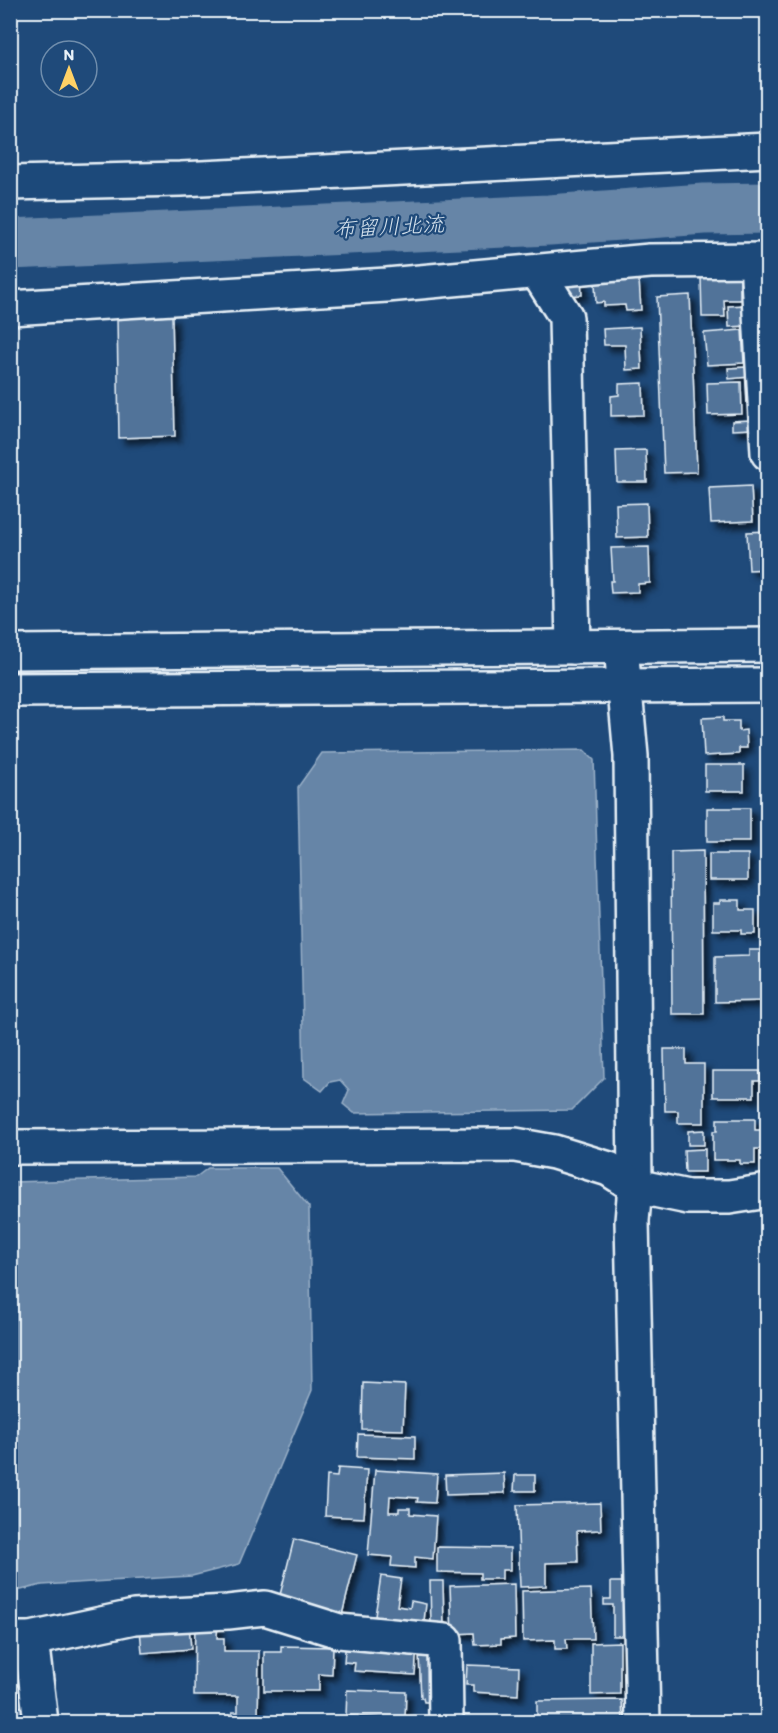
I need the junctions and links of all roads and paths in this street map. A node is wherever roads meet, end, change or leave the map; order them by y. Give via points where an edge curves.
1 (768, 150) edge
2 (10, 183) edge
3 (763, 269) edge
4 (538, 273) junction
5 (10, 308) edge
6 (768, 453) edge
7 (768, 645) edge
8 (573, 647) junction
9 (621, 647) junction
10 (10, 652) edge
11 (768, 685) edge
12 (624, 686) junction
13 (10, 690) edge
14 (10, 1147) edge
15 (635, 1186) junction
16 (768, 1191) edge
17 (21, 1639) edge
18 (41, 1722) edge
19 (446, 1722) edge
20 (643, 1722) edge

1 - 2 street via 181,179
3 - 4 street via 650,261
3 - 6 street
4 - 5 street
4 - 8 street via 566,317
7 - 9 street
8 - 9 street
8 - 10 street
9 - 12 street
11 - 12 street
12 - 13 street
12 - 15 street via 631,756
14 - 15 street via 515,1145 609,1169
15 - 16 street via 688,1197 729,1197
15 - 20 street via 632,1221
17 - 18 street
17 - 19 street via 134,1617 265,1608 339,1631 445,1641

